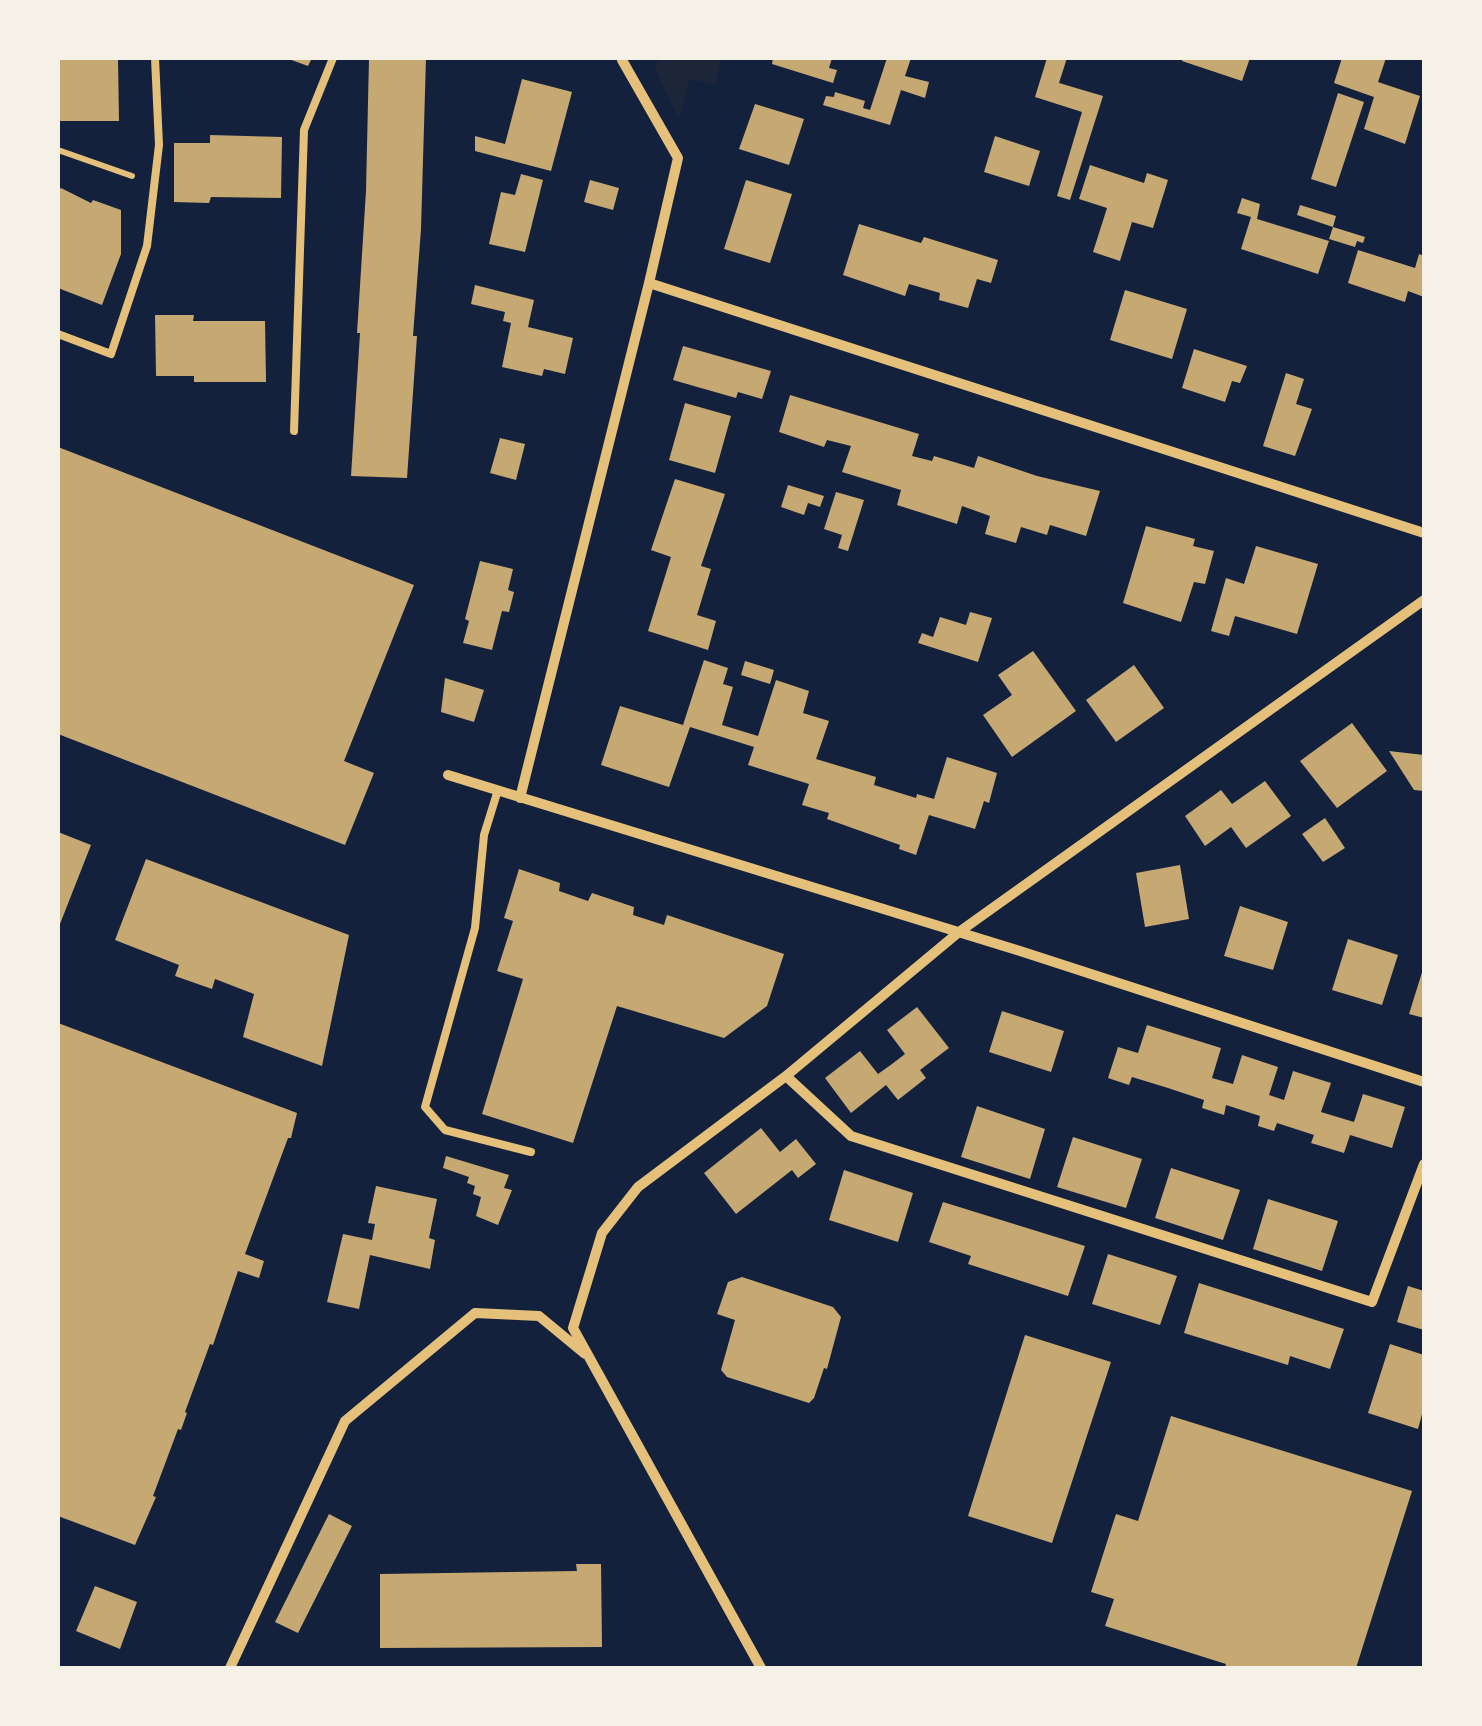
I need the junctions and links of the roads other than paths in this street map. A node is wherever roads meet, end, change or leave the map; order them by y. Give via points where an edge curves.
1 (156, 58) edge
2 (333, 58) edge
3 (622, 58) edge
4 (649, 283) junction
5 (58, 334) edge
6 (294, 431) dead end
7 (1424, 533) edge
8 (1424, 600) edge
9 (448, 775) dead end
10 (498, 790) junction
11 (520, 798) junction
12 (959, 932) junction
13 (786, 1076) junction
14 (1424, 1082) edge
15 (531, 1152) dead end
16 (1424, 1164) edge
17 (590, 1358) junction
18 (230, 1668) edge
19 (761, 1668) edge

1 - 5 lane via 159,144 147,246 111,354
2 - 6 lane via 304,130
3 - 4 street via 678,158
4 - 7 street
4 - 11 street
8 - 12 street
9 - 10 street
10 - 11 street
10 - 15 lane via 484,835 475,928 425,1107 445,1130
11 - 12 street
12 - 13 street
12 - 14 street
13 - 16 street via 852,1136 1372,1302
13 - 17 street via 638,1187 602,1233 574,1328
17 - 18 street via 539,1316 474,1313 346,1421
17 - 19 street

